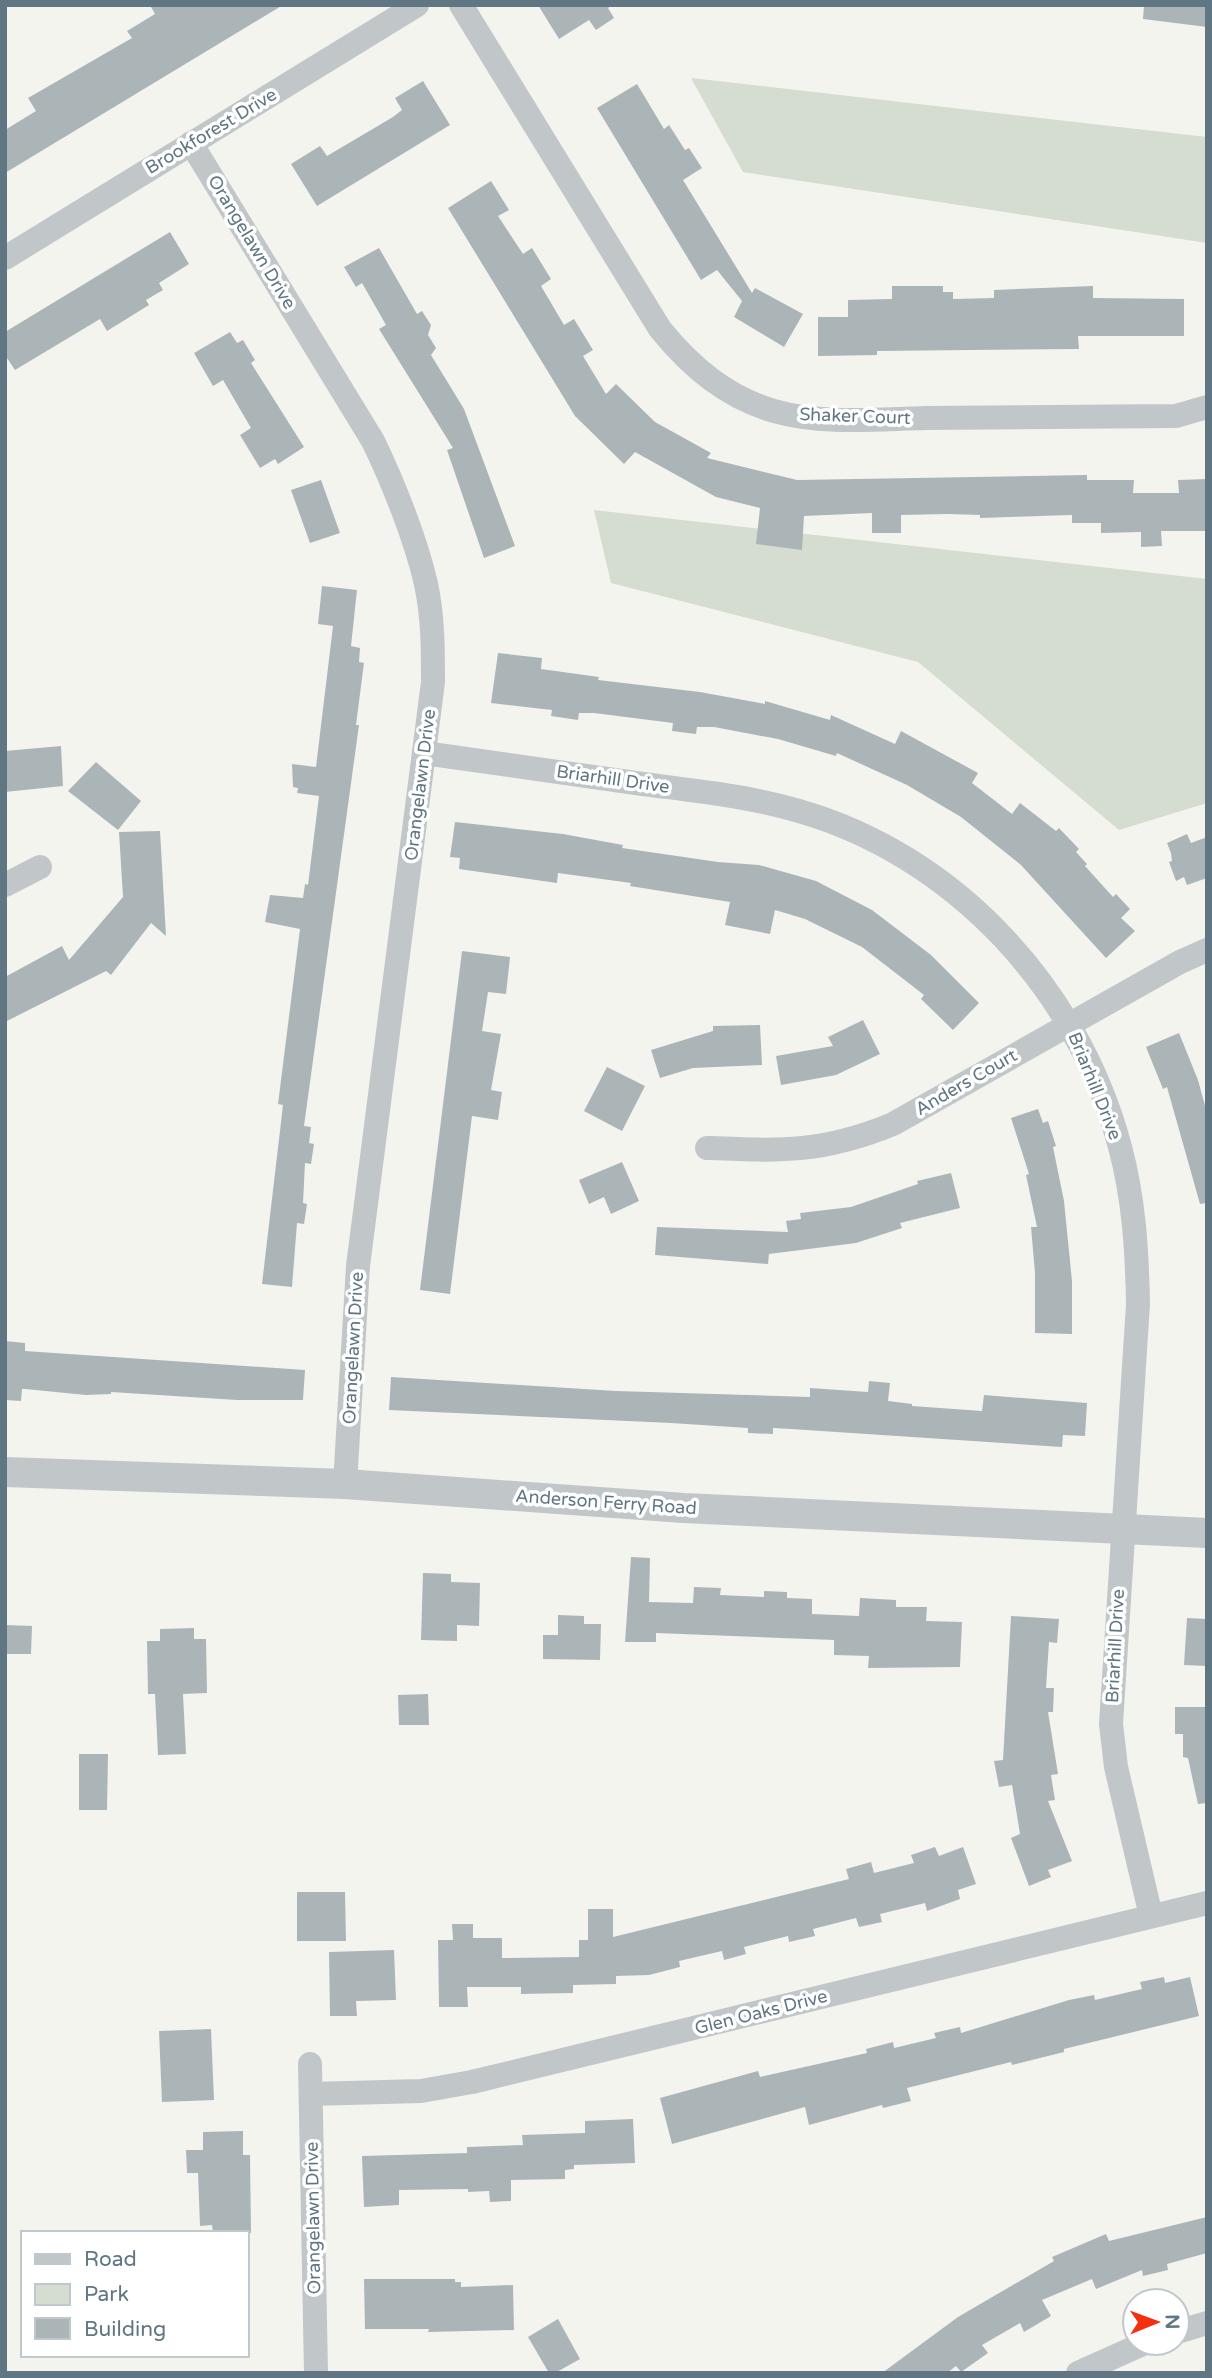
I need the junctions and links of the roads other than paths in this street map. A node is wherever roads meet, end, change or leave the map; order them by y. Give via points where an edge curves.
1 (417, 5) edge
2 (461, 5) edge
3 (191, 144) junction
4 (5, 258) edge
5 (1207, 407) edge
6 (424, 753) junction
7 (40, 867) dead end
8 (5, 885) edge
9 (1207, 950) edge
10 (1070, 1024) junction
11 (707, 1148) dead end
12 (5, 1472) edge
13 (345, 1484) junction
14 (1123, 1527) junction
15 (1207, 1533) edge
16 (1207, 1903) edge
17 (1151, 1916) junction
18 (310, 2064) dead end
19 (311, 2094) junction
20 (1121, 2354) edge
21 (316, 2373) edge
22 (1078, 2373) edge

1 - 3 street, Brookforest Drive
2 - 5 street, Shaker Court via 660,329 701,372 741,398 774,411 833,419 1177,416
3 - 4 street, Brookforest Drive
3 - 6 street, Orangelawn Drive via 386,467 426,583 433,632 433,682
6 - 10 street, Briarhill Drive via 741,797 845,827 900,854 950,888 1027,964
6 - 13 street, Orangelawn Drive via 358,1266
7 - 8 street
9 - 10 street, Anders Court
10 - 11 street, Anders Court via 893,1124 859,1138 787,1152
10 - 14 street, Briarhill Drive via 1117,1136 1137,1243 1138,1304
12 - 13 street, Anderson Ferry Road
13 - 14 street, Anderson Ferry Road via 684,1508
14 - 15 street, Anderson Ferry Road
14 - 17 street, Briarhill Drive via 1111,1724 1115,1767
16 - 17 street, Glen Oaks Drive
17 - 19 street, Glen Oaks Drive via 472,2082 421,2091
18 - 19 street, Orangelawn Drive
19 - 21 street, Orangelawn Drive
20 - 22 street

